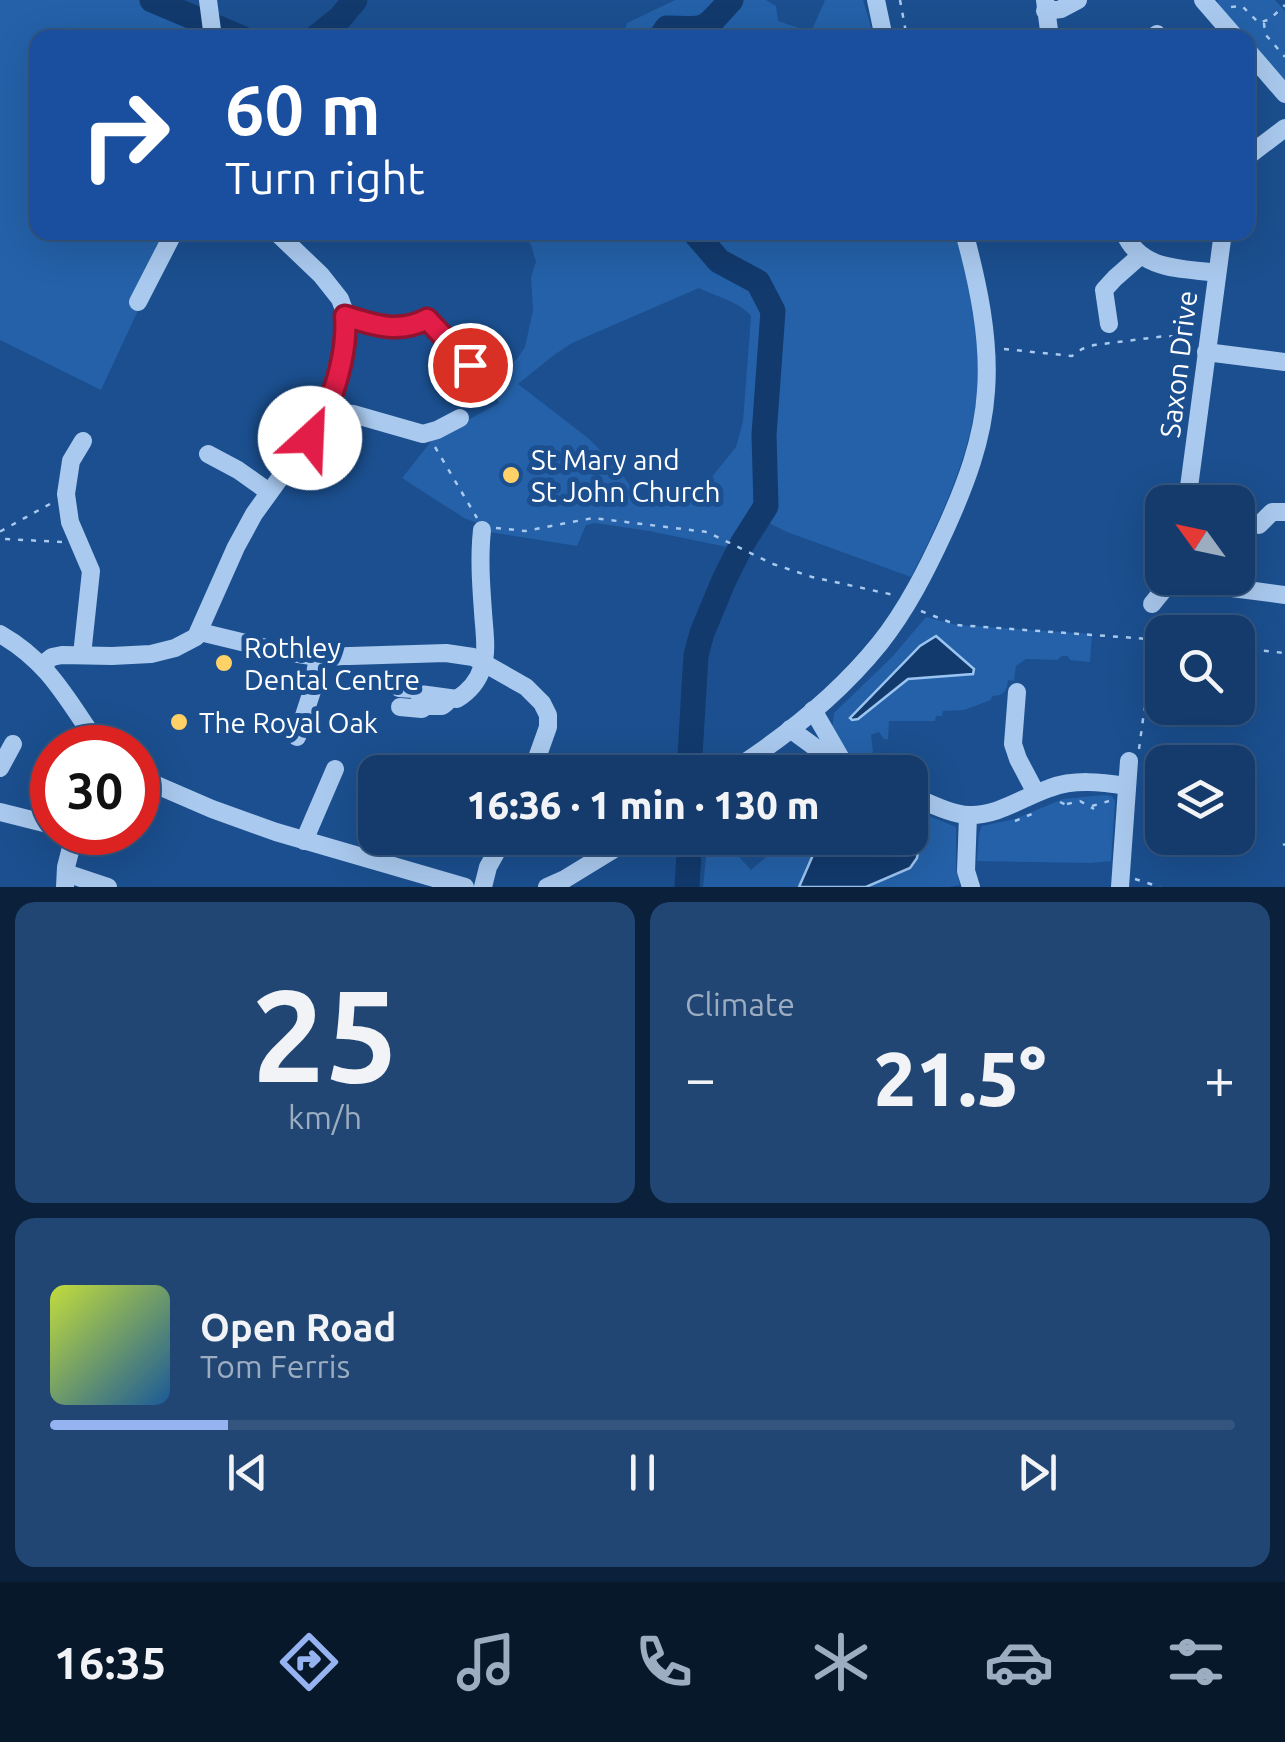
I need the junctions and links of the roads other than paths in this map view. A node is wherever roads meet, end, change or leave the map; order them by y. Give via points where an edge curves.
1 (208, 0) edge
2 (876, 0) edge
3 (1078, 0) edge
4 (1203, 0) edge
5 (1045, 6) edge
6 (212, 30) edge
7 (882, 30) edge
8 (1226, 30) edge
9 (1255, 59) edge
10 (1285, 94) edge
11 (1285, 128) edge
12 (1255, 151) edge
13 (170, 240) edge
14 (285, 240) edge
15 (966, 240) edge
16 (1222, 240) edge
17 (1133, 241) edge
18 (1217, 273) junction
19 (138, 302) dead end
20 (345, 316) junction
21 (1109, 324) dead end
22 (1206, 352) junction
23 (1285, 362) edge
24 (478, 378) dead end
25 (327, 411) junction
26 (460, 418) dead end
27 (83, 441) dead end
28 (208, 454) dead end
29 (1189, 485) edge
30 (269, 492) junction
31 (1285, 512) edge
32 (1259, 525) dead end
33 (482, 530) road end
34 (1255, 591) edge
35 (1164, 595) edge
36 (1285, 595) edge
37 (1158, 608) road end
38 (200, 632) junction
39 (0, 634) edge
40 (82, 655) junction
41 (318, 656) junction
42 (484, 663) junction
43 (42, 665) junction
44 (399, 688) dead end
45 (450, 700) junction
46 (1011, 701) dead end
47 (400, 707) dead end
48 (813, 710) junction
49 (85, 725) edge
50 (790, 728) junction
51 (297, 737) dead end
52 (13, 744) dead end
53 (538, 755) edge
54 (753, 755) edge
55 (828, 755) edge
56 (841, 755) edge
57 (1129, 761) road end
58 (0, 768) edge
59 (336, 769) dead end
60 (160, 787) edge
61 (1036, 793) junction
62 (1126, 795) junction
63 (928, 802) edge
64 (0, 812) edge
65 (968, 815) junction
66 (30, 820) edge
67 (304, 841) junction
68 (71, 855) edge
69 (495, 855) edge
70 (605, 855) edge
71 (66, 880) edge
72 (1120, 880) edge
73 (108, 887) edge
74 (464, 887) edge
75 (484, 887) edge
76 (547, 887) edge
77 (972, 887) edge

1 - 6 street
2 - 7 street
3 - 5 street via 1060,9
4 - 8 street
9 - 10 street
11 - 12 street
13 - 19 street
14 - 20 street via 340,299
15 - 48 street via 986,348 985,405 974,456 907,602 879,644
16 - 18 street, Saxon Drive
17 - 18 street via 1161,266
17 - 21 street via 1104,290
18 - 22 street, Saxon Drive
20 - 24 street via 389,329 427,319
20 - 25 street
22 - 23 street
22 - 29 street, Saxon Drive
25 - 26 street via 426,434
25 - 30 street
27 - 40 street via 66,494 92,579
28 - 30 street
30 - 38 street
31 - 32 street via 1272,512
33 - 42 street
34 - 36 street
35 - 37 street
38 - 40 street via 158,653
38 - 41 street
39 - 43 street
40 - 43 street
41 - 42 street via 455,653
41 - 51 street
42 - 45 street via 470,688
42 - 53 street via 539,698 548,728
43 - 49 street
44 - 45 street
45 - 47 street via 422,709
46 - 61 street via 1014,749
48 - 50 street
48 - 56 street
50 - 54 street
50 - 55 street
52 - 58 street
57 - 62 street
59 - 67 street
60 - 67 street
61 - 62 street via 1075,782
61 - 65 street
62 - 72 street
63 - 65 street
64 - 66 street
65 - 77 street via 966,871
67 - 74 street
68 - 71 street
69 - 75 street
70 - 76 street
71 - 73 street

